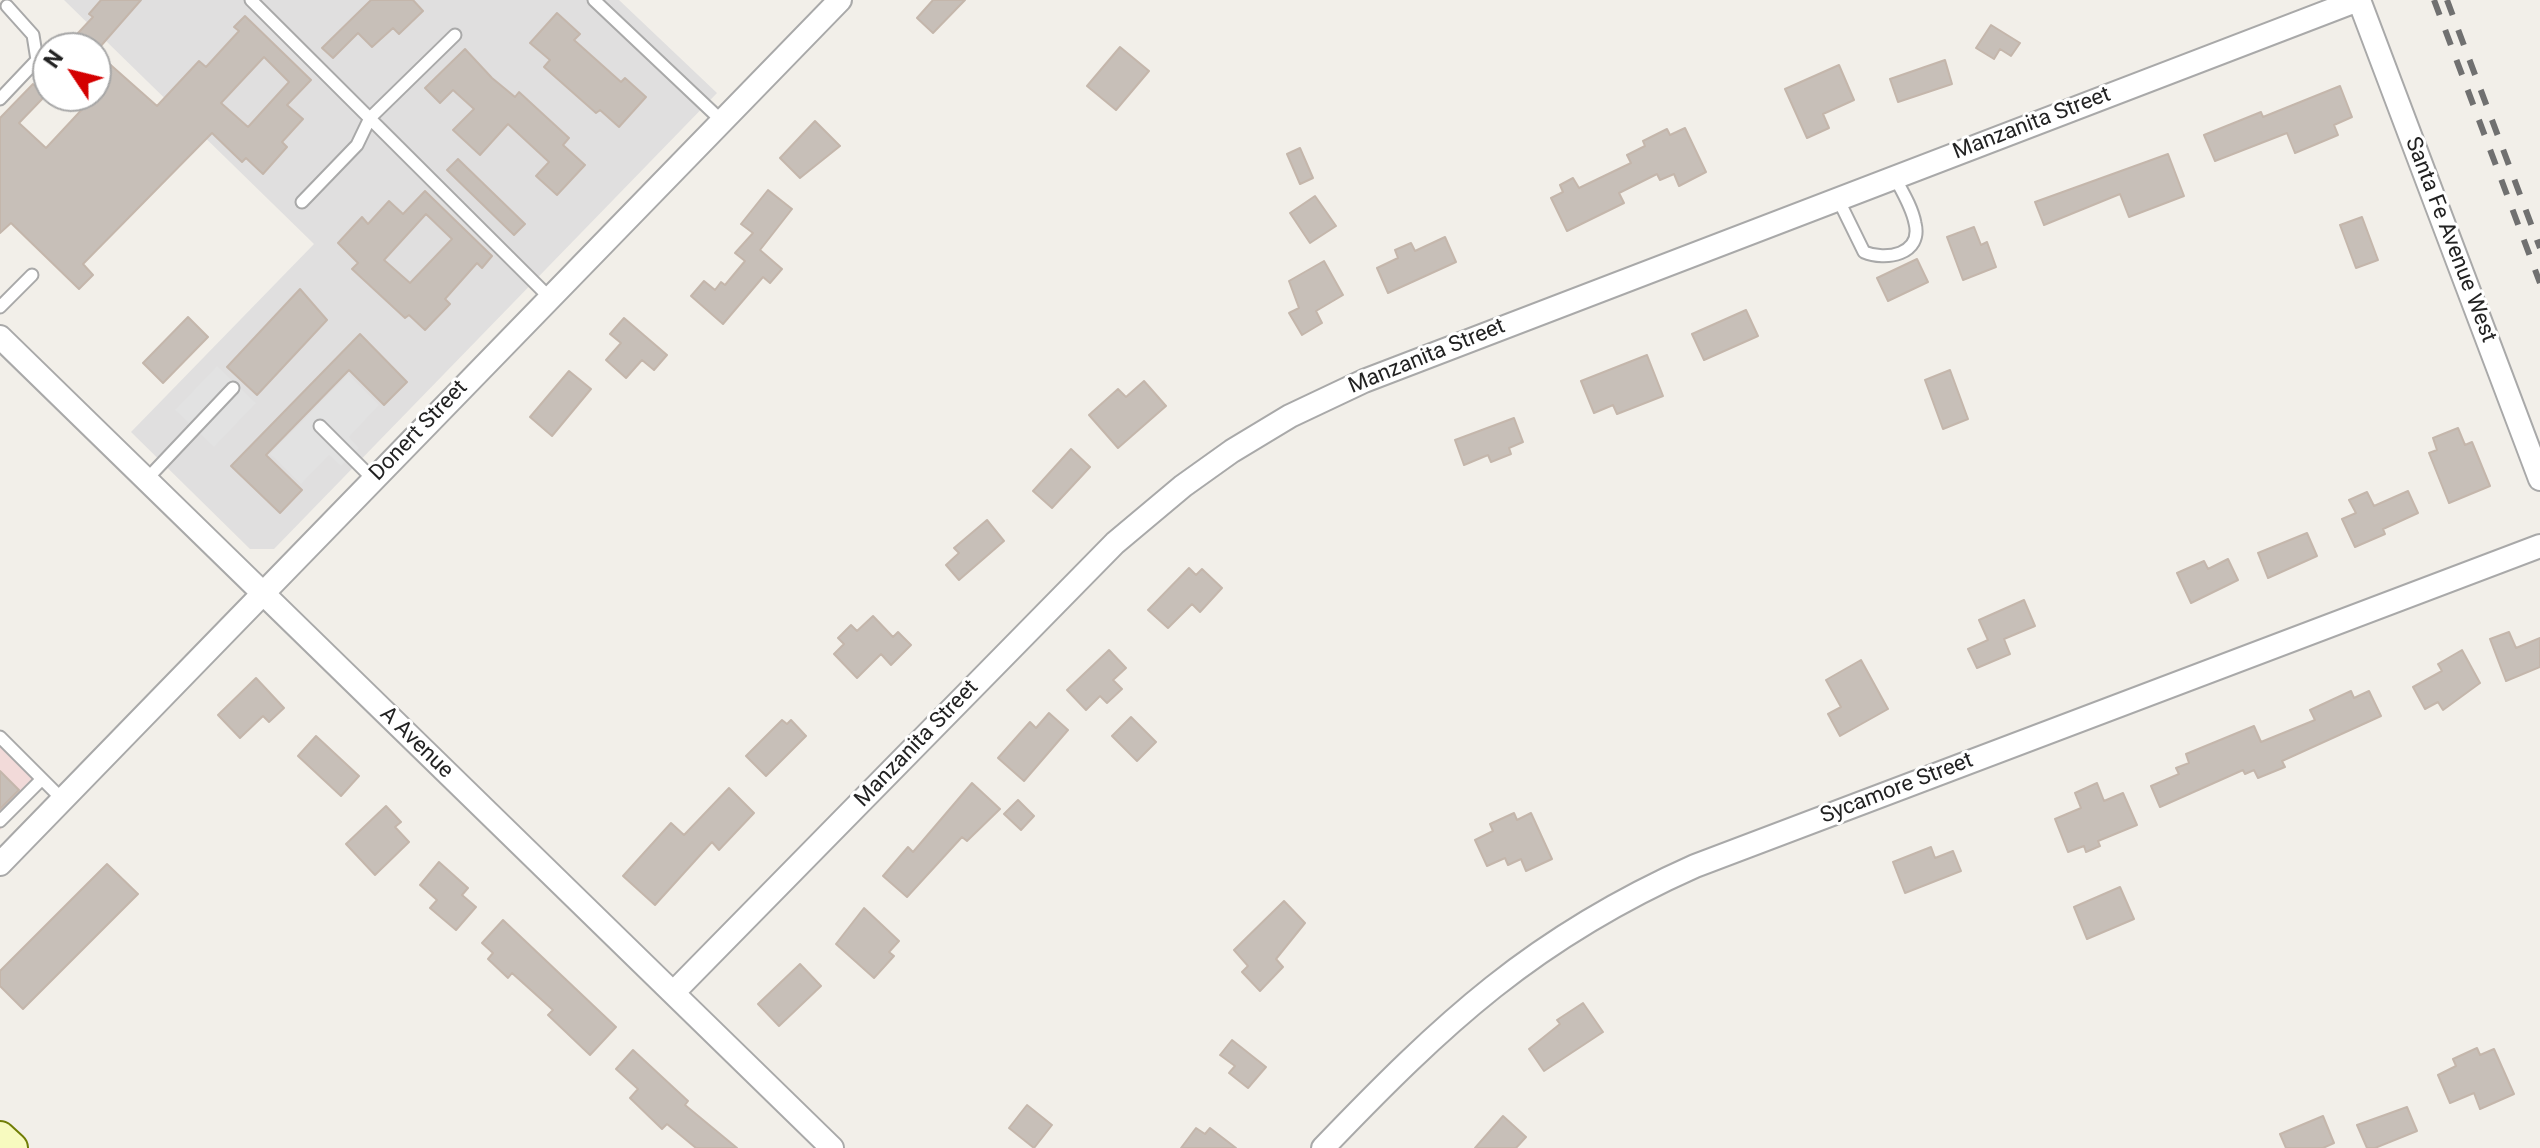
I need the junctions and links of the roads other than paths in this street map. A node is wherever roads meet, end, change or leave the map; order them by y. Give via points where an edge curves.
1 (251, 0) edge
2 (594, 0) edge
3 (840, 0) edge
4 (2358, 0) edge
5 (7, 6) dead end
6 (455, 35) dead end
7 (0, 99) edge
8 (370, 118) junction
9 (722, 121) junction
10 (1894, 176) junction
11 (1838, 198) junction
12 (302, 202) dead end
13 (32, 275) dead end
14 (550, 298) junction
15 (0, 307) edge
16 (0, 337) edge
17 (233, 388) dead end
18 (320, 426) dead end
19 (373, 479) junction
20 (2540, 479) edge
21 (146, 480) junction
22 (2540, 546) edge
23 (262, 593) junction
24 (0, 737) edge
25 (42, 779) junction
26 (63, 800) junction
27 (0, 821) edge
28 (0, 864) edge
29 (673, 993) junction
30 (0, 1137) edge
31 (12, 1148) edge
32 (832, 1148) edge
33 (1323, 1148) edge

1 - 8 lane
2 - 9 lane
3 - 9 street, Donert Street
4 - 10 street, Manzanita Street
4 - 20 street, Santa Fe Avenue West
5 - 7 lane via 33,35 37,60
6 - 8 lane
8 - 12 lane via 357,145
8 - 14 lane
9 - 14 street, Donert Street
10 - 11 street, Manzanita Street
10 - 11 lane via 1916,223 1916,236 1893,258 1864,252
11 - 29 street, Manzanita Street via 1375,376 1290,416 1206,468 1115,543
13 - 15 lane
14 - 19 street, Donert Street
16 - 21 street, A Avenue
17 - 21 lane
18 - 19 lane
19 - 23 street, Donert Street
21 - 23 street, A Avenue
22 - 33 street, Sycamore Street via 1695,866 1623,900 1527,958 1477,997
23 - 26 street, Donert Street
23 - 29 street, A Avenue
24 - 25 lane
25 - 26 lane
25 - 27 lane
26 - 28 street, Donert Street
29 - 32 street, A Avenue
30 - 31 main road

